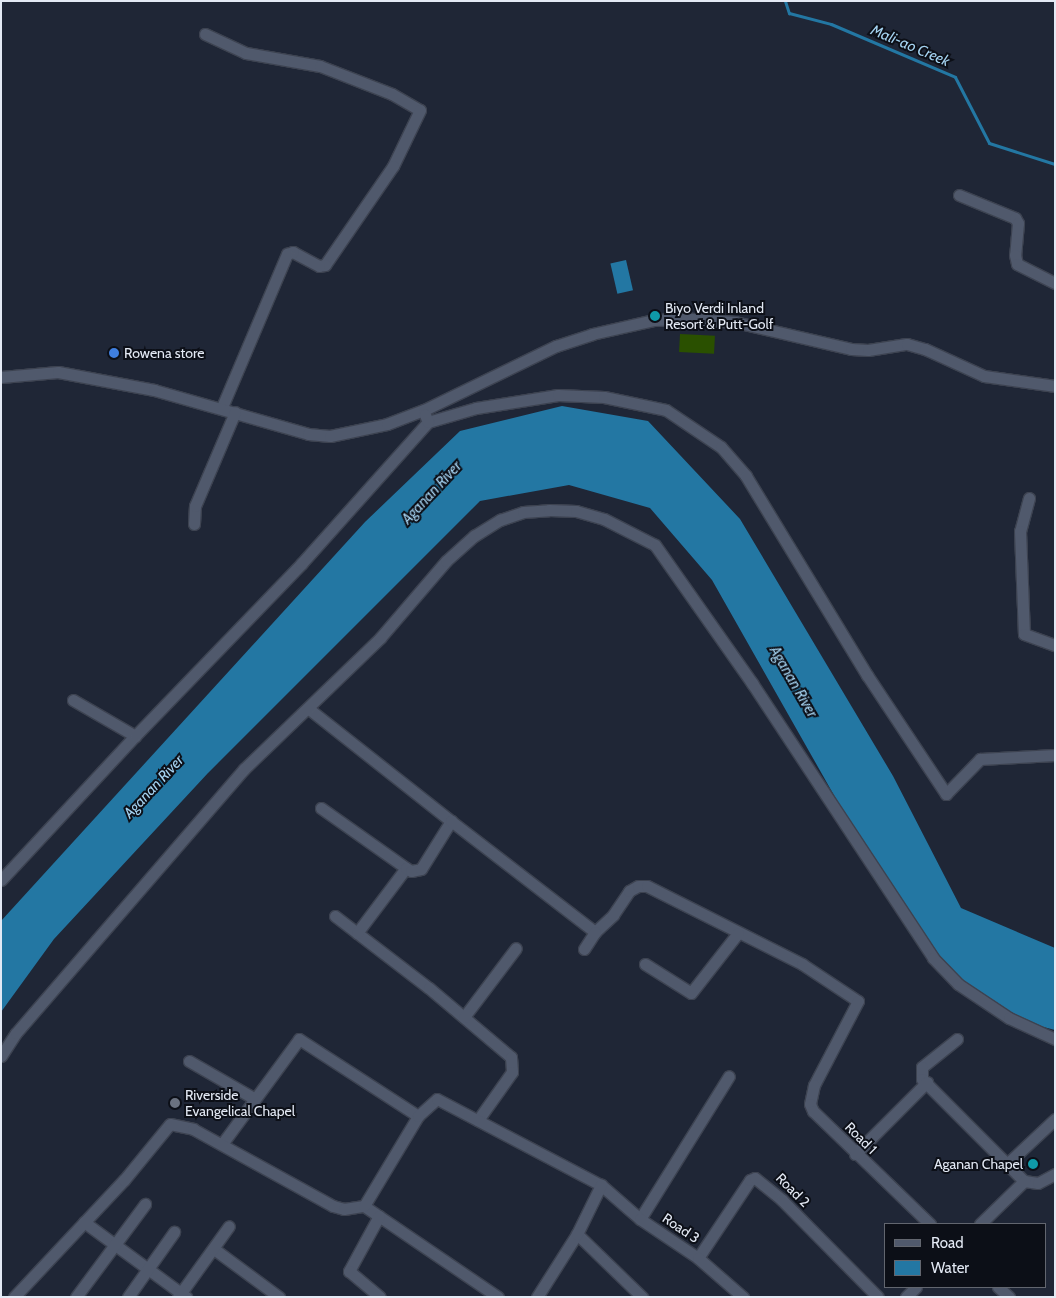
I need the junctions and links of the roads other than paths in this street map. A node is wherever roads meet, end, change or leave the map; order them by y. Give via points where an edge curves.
1 (205, 34) dead end
2 (959, 195) dead end
3 (1055, 283) edge
4 (1, 377) edge
5 (1055, 386) edge
6 (222, 407) junction
7 (424, 410) junction
8 (235, 412) junction
9 (428, 422) junction
10 (1029, 498) dead end
11 (194, 524) dead end
12 (1055, 645) edge
13 (73, 700) dead end
14 (309, 709) junction
15 (135, 736) junction
16 (1055, 755) edge
17 (321, 808) dead end
18 (451, 821) junction
19 (406, 868) junction
20 (1, 880) edge
21 (335, 916) dead end
22 (595, 932) junction
23 (357, 933) junction
24 (738, 933) junction
25 (516, 948) dead end
26 (584, 950) dead end
27 (645, 964) dead end
28 (464, 1017) junction
29 (957, 1039) dead end
30 (1055, 1039) edge
31 (1, 1056) edge
32 (189, 1061) dead end
33 (729, 1076) dead end
34 (927, 1082) junction
35 (255, 1099) junction
36 (418, 1116) junction
37 (1055, 1119) edge
38 (478, 1120) junction
39 (222, 1144) junction
40 (855, 1154) junction
41 (1008, 1164) junction
42 (1055, 1174) edge
43 (1024, 1182) junction
44 (601, 1185) junction
45 (144, 1204) dead end
46 (364, 1206) junction
47 (380, 1216) junction
48 (640, 1219) junction
49 (84, 1222) junction
50 (929, 1223) edge
51 (981, 1223) edge
52 (229, 1226) dead end
53 (174, 1232) dead end
54 (577, 1234) junction
55 (116, 1246) junction
56 (214, 1249) junction
57 (698, 1258) junction
58 (148, 1270) junction
59 (915, 1288) edge
60 (999, 1288) edge
61 (182, 1295) edge
62 (14, 1297) edge
63 (76, 1297) edge
64 (128, 1297) edge
65 (279, 1297) edge
66 (380, 1297) edge
67 (498, 1297) edge
68 (537, 1297) edge
69 (642, 1297) edge
70 (743, 1297) edge
71 (878, 1297) edge
72 (906, 1297) edge
73 (1009, 1297) edge

1 - 6 street via 246,53 320,66 392,94 420,110 393,166 325,265 319,266 293,252 287,254
2 - 3 street via 1015,218 1018,223 1017,264
4 - 6 street via 58,372
5 - 7 street via 984,376 925,348 907,344 868,350 851,349 735,322 654,320 556,346
6 - 8 street
7 - 8 street via 387,424 330,436 308,434
7 - 9 street
8 - 11 street via 195,506
9 - 15 street via 301,564
9 - 16 street via 476,408 558,395 604,397 666,410 721,447 746,476 867,675 946,794 985,757
10 - 12 street via 1020,531 1024,634
13 - 15 street
14 - 18 street
14 - 30 street via 380,638 446,561 474,536 500,520 523,512 576,511 618,525 656,545 667,558 933,958 965,989 1009,1018
14 - 31 street via 244,769 16,1034
15 - 20 street
17 - 19 street
18 - 19 street via 421,869 416,872
18 - 22 street
19 - 23 street
21 - 23 street
22 - 24 street via 613,915 629,891 647,886
22 - 26 street
23 - 28 street
24 - 27 street via 691,993
24 - 40 street, Road 1 via 802,964 856,997 858,1005 826,1058 810,1104
25 - 28 street
28 - 38 street via 484,1037 505,1050 514,1065
29 - 34 street via 922,1067 922,1079
32 - 35 street
33 - 48 street
34 - 40 street
34 - 41 street
35 - 36 street via 299,1039
35 - 39 street
36 - 38 street, Road 3 via 436,1099
36 - 46 street
37 - 41 street
38 - 44 street, Road 3
39 - 46 street via 333,1206 344,1209
39 - 49 street via 193,1129 170,1124
40 - 50 street, Road 1
41 - 43 street
42 - 43 street via 1038,1183
43 - 51 street
44 - 48 street, Road 3
44 - 54 street
45 - 55 street
46 - 47 street
47 - 66 street via 350,1271 353,1277
47 - 67 street
48 - 57 street, Road 3
49 - 55 street
49 - 62 street
52 - 56 street
53 - 58 street
54 - 68 street
54 - 69 street
55 - 58 street
55 - 63 street
56 - 61 street
56 - 65 street
57 - 70 street, Road 3
57 - 71 street, Road 2 via 750,1180 755,1178 782,1200
58 - 61 street
58 - 64 street
59 - 72 street
60 - 73 street

